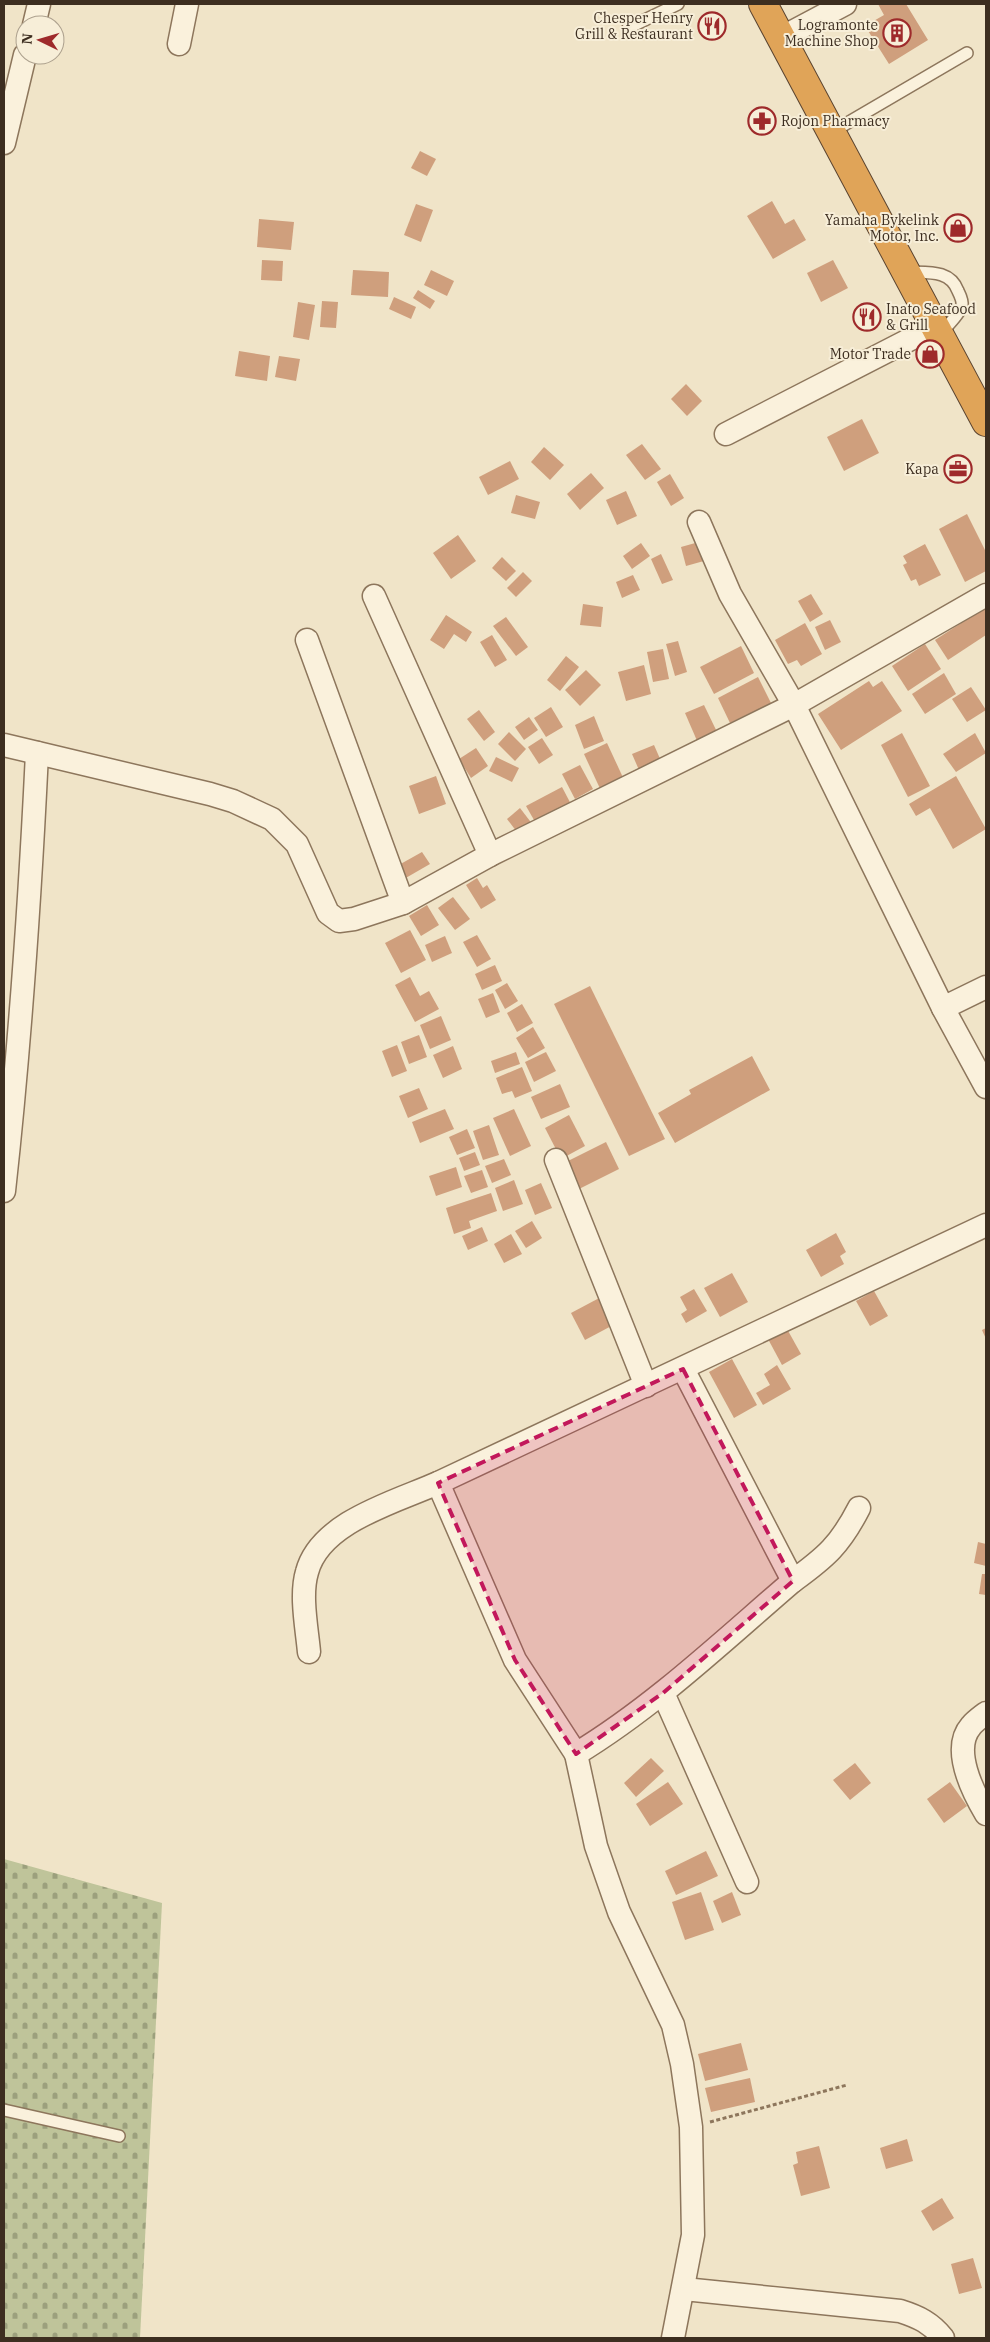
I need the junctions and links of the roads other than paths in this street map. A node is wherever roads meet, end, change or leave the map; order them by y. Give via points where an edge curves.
1 (187, 4) edge
2 (678, 4) edge
3 (764, 4) edge
4 (845, 4) edge
5 (628, 28) dead end
6 (781, 38) junction
7 (179, 44) dead end
8 (967, 53) dead end
9 (24, 65) edge
10 (832, 132) junction
11 (4, 143) edge
12 (907, 272) junction
13 (938, 330) junction
14 (986, 422) edge
15 (726, 434) dead end
16 (699, 522) dead end
17 (986, 594) edge
18 (374, 596) dead end
19 (307, 640) dead end
20 (794, 705) junction
21 (4, 745) edge
22 (37, 753) junction
23 (490, 855) junction
24 (403, 903) junction
25 (986, 986) edge
26 (943, 1008) junction
27 (986, 1087) edge
28 (556, 1160) dead end
29 (4, 1192) edge
30 (986, 1225) edge
31 (683, 1368) junction
32 (646, 1386) junction
33 (438, 1483) junction
34 (859, 1508) dead end
35 (793, 1581) junction
36 (309, 1652) dead end
37 (663, 1693) junction
38 (986, 1713) edge
39 (576, 1754) junction
40 (986, 1814) edge
41 (748, 1882) dead end
42 (4, 2110) edge
43 (119, 2136) dead end
44 (684, 2289) junction
45 (673, 2338) edge
46 (943, 2338) edge

1 - 7 street
2 - 5 lane
3 - 6 highway
4 - 6 street
6 - 10 highway
8 - 10 lane
9 - 11 street
10 - 12 highway
12 - 13 highway
12 - 13 lane via 940,273 956,284 962,307
13 - 14 highway
13 - 15 street
16 - 20 street via 730,594
17 - 20 street
18 - 23 street
19 - 24 street
20 - 23 street
20 - 26 street
21 - 22 street
22 - 24 street via 210,794 272,818 297,844 328,913 340,921 354,920
22 - 29 street
23 - 24 street
25 - 26 street
26 - 27 street
28 - 32 street
30 - 31 street
31 - 32 street
31 - 35 street
32 - 33 street
33 - 36 street via 349,1522 321,1544 306,1572
33 - 39 street via 515,1660
34 - 35 street via 845,1535 831,1552
35 - 37 street
37 - 39 street
37 - 41 street
38 - 40 street via 970,1727 963,1745 964,1764
39 - 44 street via 596,1846 619,1912 673,2025 682,2064 691,2127 692,2235
42 - 43 lane
44 - 45 street
44 - 46 street via 900,2311 920,2317

